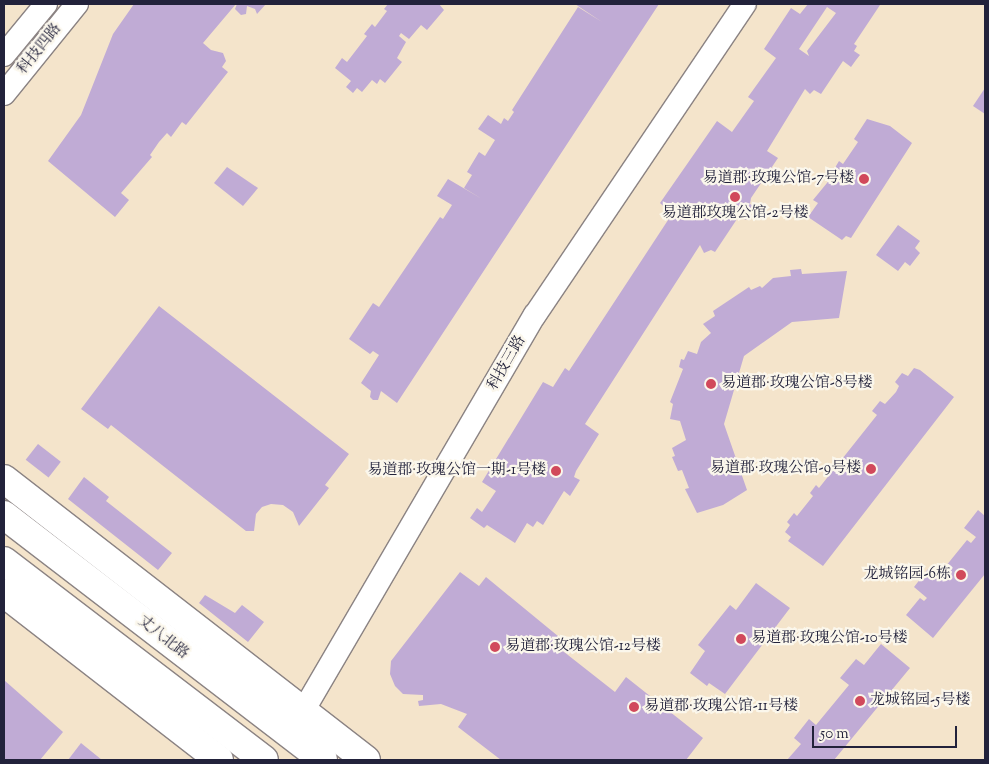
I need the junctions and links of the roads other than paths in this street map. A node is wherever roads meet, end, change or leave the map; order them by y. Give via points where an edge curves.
1 (46, 4) edge
2 (77, 4) edge
3 (745, 4) edge
4 (4, 55) edge
5 (4, 94) edge
6 (4, 479) edge
7 (4, 515) edge
8 (4, 561) edge
9 (4, 593) edge
10 (303, 711) junction
11 (289, 734) junction
12 (219, 760) edge
13 (264, 760) edge
14 (323, 760) edge
15 (366, 760) edge

1 - 4 street, 科技四路
2 - 5 street, 科技四路
3 - 10 street, 科技三路 via 535,315
6 - 10 main road
7 - 11 main road, 丈八北路
8 - 13 main road
9 - 12 main road
10 - 11 street, 科技三路
10 - 15 main road
11 - 14 main road, 丈八北路

